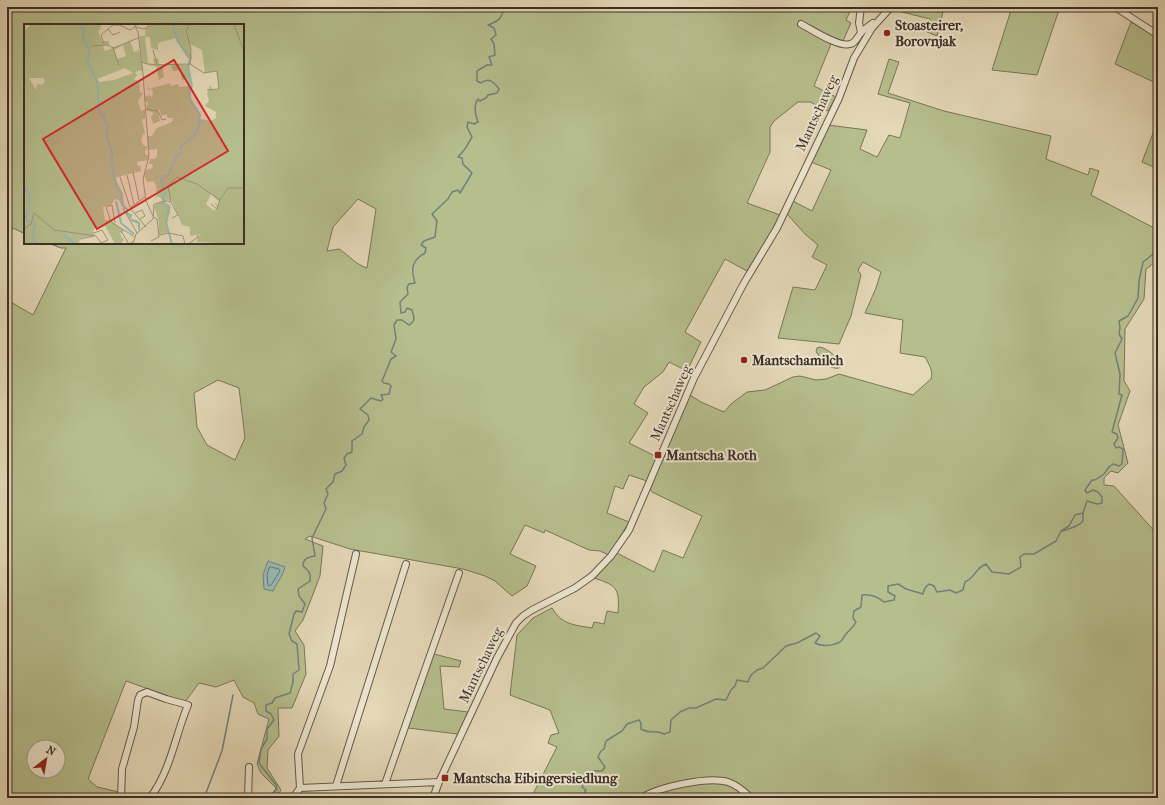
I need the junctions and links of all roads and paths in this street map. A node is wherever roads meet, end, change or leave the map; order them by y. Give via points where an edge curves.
1 (861, 7) edge
2 (891, 7) edge
3 (1115, 7) edge
4 (883, 15) junction
5 (801, 24) dead end
6 (861, 32) junction
7 (1158, 35) edge
8 (855, 41) junction
9 (854, 58) junction
10 (356, 554) dead end
11 (406, 564) dead end
12 (459, 573) dead end
13 (249, 767) dead end
14 (438, 782) junction
15 (385, 784) junction
16 (336, 786) junction
17 (300, 788) junction
18 (121, 798) edge
19 (150, 798) edge
20 (248, 798) edge
21 (296, 798) edge
22 (433, 798) edge
23 (641, 798) edge
24 (751, 798) edge

1 - 6 street
2 - 4 street, Mantschaweg
3 - 7 street
4 - 6 street
4 - 9 street, Mantschaweg
5 - 8 street via 842,44
6 - 8 street
8 - 9 street
9 - 14 street, Mantschaweg via 839,98 777,228 744,283 694,378 629,530 611,556 592,576 575,588 532,610 516,623
10 - 17 street via 330,666 298,754
11 - 16 street
12 - 15 street
13 - 20 street
14 - 15 street
14 - 22 street, Mantschaweg
15 - 16 street
16 - 17 street
17 - 21 street via 295,795
18 - 19 street via 122,769 134,727 138,700 142,693 147,692 188,705 171,758 159,786
23 - 24 street via 650,793 705,780 727,781

